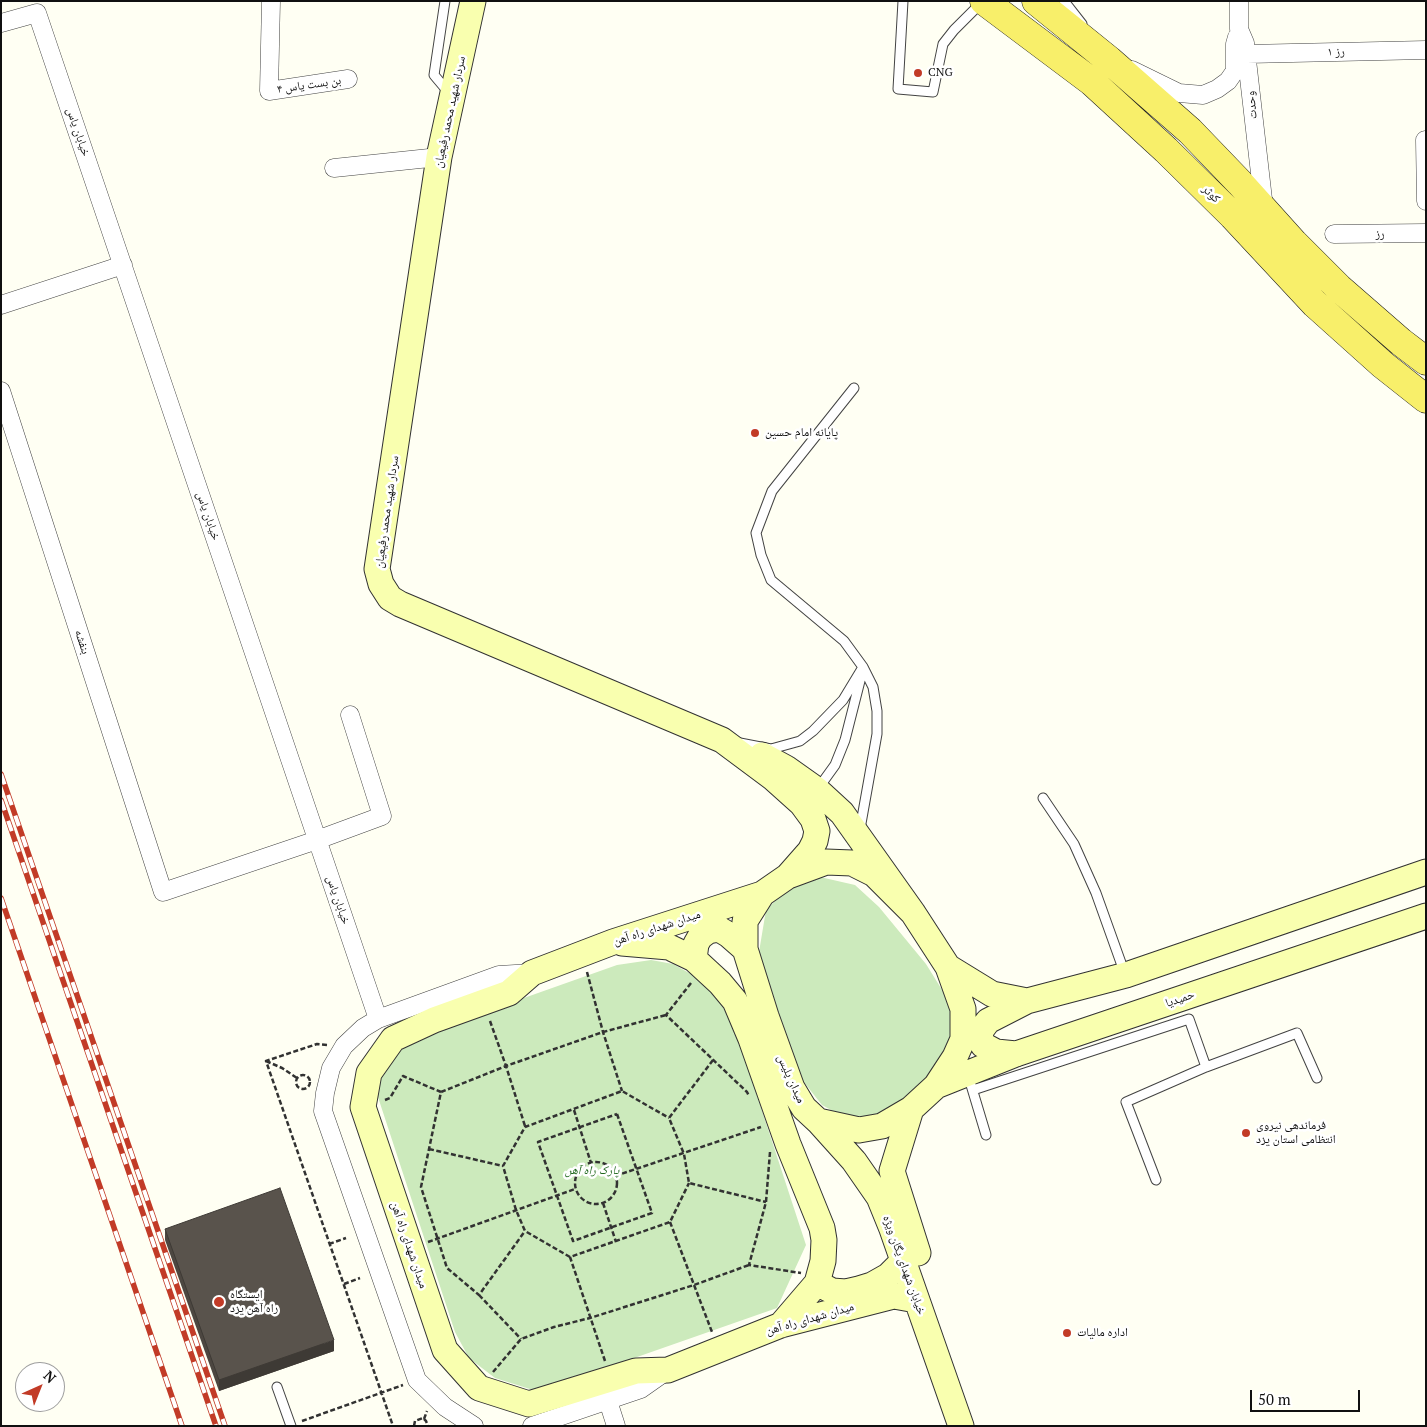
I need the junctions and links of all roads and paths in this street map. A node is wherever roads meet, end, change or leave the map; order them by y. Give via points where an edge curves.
1 (271, 1) edge
2 (445, 1) edge
3 (474, 1) edge
4 (903, 1) edge
5 (983, 1) edge
6 (1036, 1) edge
7 (1064, 1) edge
8 (1239, 1) edge
9 (1, 24) edge
10 (1239, 29) junction
11 (1426, 50) edge
12 (1247, 54) junction
13 (1109, 60) junction
14 (348, 79) dead end
15 (452, 98) junction
16 (1426, 140) edge
17 (439, 157) junction
18 (334, 168) dead end
19 (1426, 201) edge
20 (1264, 210) junction
21 (1426, 233) edge
22 (1334, 234) dead end
23 (123, 264) junction
24 (1, 305) edge
25 (1426, 361) edge
26 (854, 388) dead end
27 (1, 391) edge
28 (1426, 399) edge
29 (863, 667) junction
30 (350, 715) dead end
31 (722, 740) junction
32 (817, 790) junction
33 (1043, 798) dead end
34 (859, 835) junction
35 (318, 840) junction
36 (1426, 872) edge
37 (788, 876) junction
38 (762, 894) junction
39 (913, 913) junction
40 (1426, 916) edge
41 (613, 942) junction
42 (745, 949) junction
43 (583, 953) junction
44 (699, 964) junction
45 (948, 967) junction
46 (532, 973) junction
47 (1126, 974) junction
48 (1027, 1001) junction
49 (485, 1002) junction
50 (666, 1016) junction
51 (378, 1019) junction
52 (603, 1032) junction
53 (344, 1046) junction
54 (1016, 1054) junction
55 (713, 1060) junction
56 (266, 1061) junction
57 (506, 1066) junction
58 (1206, 1067) junction
59 (297, 1078) junction
60 (1317, 1078) dead end
61 (970, 1082) junction
62 (936, 1086) junction
63 (622, 1091) junction
64 (440, 1092) junction
65 (751, 1101) dead end
66 (363, 1107) junction
67 (911, 1109) junction
68 (574, 1110) junction
69 (669, 1118) junction
70 (818, 1121) junction
71 (526, 1127) junction
72 (580, 1127) junction
73 (765, 1134) dead end
74 (986, 1135) dead end
75 (429, 1149) junction
76 (770, 1149) dead end
77 (684, 1154) junction
78 (591, 1163) junction
79 (503, 1166) junction
80 (636, 1169) junction
81 (615, 1176) junction
82 (1156, 1180) dead end
83 (689, 1183) junction
84 (575, 1189) junction
85 (557, 1196) junction
86 (766, 1202) junction
87 (603, 1203) junction
88 (516, 1210) junction
89 (670, 1222) junction
90 (612, 1227) junction
91 (525, 1231) junction
92 (346, 1238) dead end
93 (438, 1238) junction
94 (616, 1242) junction
95 (330, 1244) junction
96 (411, 1248) junction
97 (570, 1257) junction
98 (903, 1261) junction
99 (750, 1265) junction
100 (360, 1278) dead end
101 (818, 1280) junction
102 (344, 1284) junction
103 (694, 1285) junction
104 (479, 1295) junction
105 (916, 1300) junction
106 (590, 1318) junction
107 (781, 1325) junction
108 (521, 1339) junction
109 (718, 1350) junction
110 (417, 1380) junction
111 (277, 1387) dead end
112 (479, 1388) junction
113 (610, 1390) junction
114 (382, 1393) junction
115 (291, 1426) edge
116 (393, 1426) edge
117 (414, 1426) edge
118 (428, 1426) edge
119 (474, 1426) edge
120 (532, 1426) edge
121 (616, 1426) edge
122 (961, 1426) edge
123 (977, 1426) edge

1 - 14 street, بن بست یاس ۴ via 269,91
2 - 15 lane via 434,75
3 - 15 main road, سردار شهید محمد رفیعیان
4 - 5 lane via 898,88 933,92 943,44
5 - 28 main road, کوثر via 1092,82 1193,176 1315,304
6 - 13 main road
7 - 13 lane
8 - 10 street, وحدت
9 - 23 street, خیابان یاس via 38,13
10 - 12 street, وحدت
10 - 13 street via 1234,71 1228,81 1203,95 1179,93
11 - 12 street, رز ۱
12 - 20 street, وحدت
13 - 20 main road via 1190,131
15 - 17 main road, سردار شهید محمد رفیعیان
16 - 19 street
17 - 18 street
17 - 31 main road, سردار شهید محمد رفیعیان via 377,569 381,584 390,598 400,604
20 - 25 main road via 1339,288
21 - 22 street, رز
23 - 24 street
23 - 35 street, خیابان یاس
26 - 29 lane via 772,491 756,533 771,580 844,641
27 - 35 street, بنفشه via 163,892
29 - 31 lane via 843,700 800,741 771,749
29 - 32 lane via 845,740 835,765
29 - 34 lane via 873,687 878,711
30 - 35 street via 382,816
31 - 32 main road via 762,755
31 - 37 main road, سردار شهید محمد رفیعیان via 773,778 802,804 812,819 817,831 815,840 810,851
32 - 34 main road via 842,813
33 - 47 lane via 1074,844
34 - 39 main road
35 - 51 street, خیابان یاس
36 - 47 main road
37 - 38 main road, میدان پلیس
37 - 39 main road, میدان پلیس via 826,862 852,863 874,874
38 - 41 main road, میدان شهدای راه آهن
38 - 42 main road, میدان پلیس via 745,921
39 - 45 main road, میدان پلیس
40 - 54 main road, حمیدیا
41 - 43 main road, میدان شهدای راه آهن
41 - 44 main road via 669,947
42 - 44 main road via 719,929 708,931 696,944
42 - 70 main road, میدان پلیس via 792,1088 804,1108
43 - 46 main road, میدان شهدای راه آهن
43 - 52 path
44 - 50 path
44 - 101 main road via 735,1001 751,1039 822,1228 824,1249
45 - 48 main road via 992,994
45 - 62 main road, میدان پلیس via 963,1009 963,1039 955,1058
46 - 49 main road, میدان شهدای راه آهن via 509,993
46 - 51 street via 499,975
47 - 48 main road
48 - 54 main road via 988,1021 979,1033 983,1045 996,1052
49 - 57 path
49 - 66 main road, میدان شهدای راه آهن via 393,1039 369,1073
50 - 52 path
50 - 55 path
51 - 53 street
52 - 57 path
52 - 63 path
53 - 56 path via 317,1044
53 - 110 street via 331,1068 323,1111
54 - 61 main road, حمیدیا
55 - 65 path via 747,1092
55 - 69 path
56 - 59 path
56 - 95 path
57 - 64 path
57 - 71 path
58 - 60 lane via 1297,1034
58 - 61 lane via 1189,1019
58 - 82 lane via 1126,1102
59 - 59 path via 298,1087 306,1089 309,1086 307,1076
61 - 62 main road, حمیدیا
61 - 74 lane
62 - 67 main road, میدان پلیس
63 - 68 path
63 - 69 path
64 - 66 path via 403,1076 390,1098
64 - 75 path
66 - 96 main road, میدان شهدای راه آهن
67 - 70 main road, میدان پلیس via 882,1126 859,1130
67 - 123 main road, خیابان شهدای یگان ویژه via 892,1171
68 - 71 path
68 - 72 path
69 - 77 path
70 - 98 main road, خیابان شهدای یگان ویژه via 854,1161 879,1197
71 - 79 path
72 - 78 path
72 - 80 path via 617,1114
72 - 85 path via 538,1142
73 - 77 path via 763,1126
75 - 79 path
75 - 93 path via 421,1187
76 - 86 path
77 - 80 path
77 - 83 path
78 - 81 path via 607,1165
78 - 84 path via 579,1170
79 - 88 path
80 - 81 path
80 - 90 path via 652,1213
81 - 87 path via 615,1193
83 - 86 path
83 - 89 path
84 - 85 path
84 - 87 path via 589,1204
85 - 88 path
85 - 90 path via 573,1241
86 - 99 path
87 - 90 path
88 - 91 path
88 - 93 path
89 - 94 path
89 - 103 path
90 - 94 path
91 - 97 path
91 - 104 path
92 - 95 path
93 - 96 path
93 - 104 path via 447,1268
94 - 97 path
95 - 102 path
96 - 112 main road, میدان شهدای راه آهن via 445,1350
97 - 106 path
98 - 101 main road via 888,1276 872,1285 846,1292 832,1291
98 - 105 main road, خیابان شهدای یگان ویژه
99 - 101 path
99 - 103 path
100 - 102 path
101 - 107 main road
102 - 114 path
103 - 106 path
103 - 109 path
104 - 108 path
105 - 107 main road, میدان شهدای راه آهن via 894,1296
105 - 122 main road, خیابان شهدای یگان ویژه
106 - 108 path
106 - 113 path
107 - 109 main road, میدان شهدای راه آهن
108 - 112 path
109 - 113 main road, میدان شهدای راه آهن via 668,1370 636,1371
110 - 114 path
110 - 119 street via 445,1407
111 - 115 lane
112 - 113 main road, میدان شهدای راه آهن via 529,1404
113 - 120 street
113 - 121 street
114 - 115 path
114 - 116 path
117 - 118 path via 415,1421 423,1418

